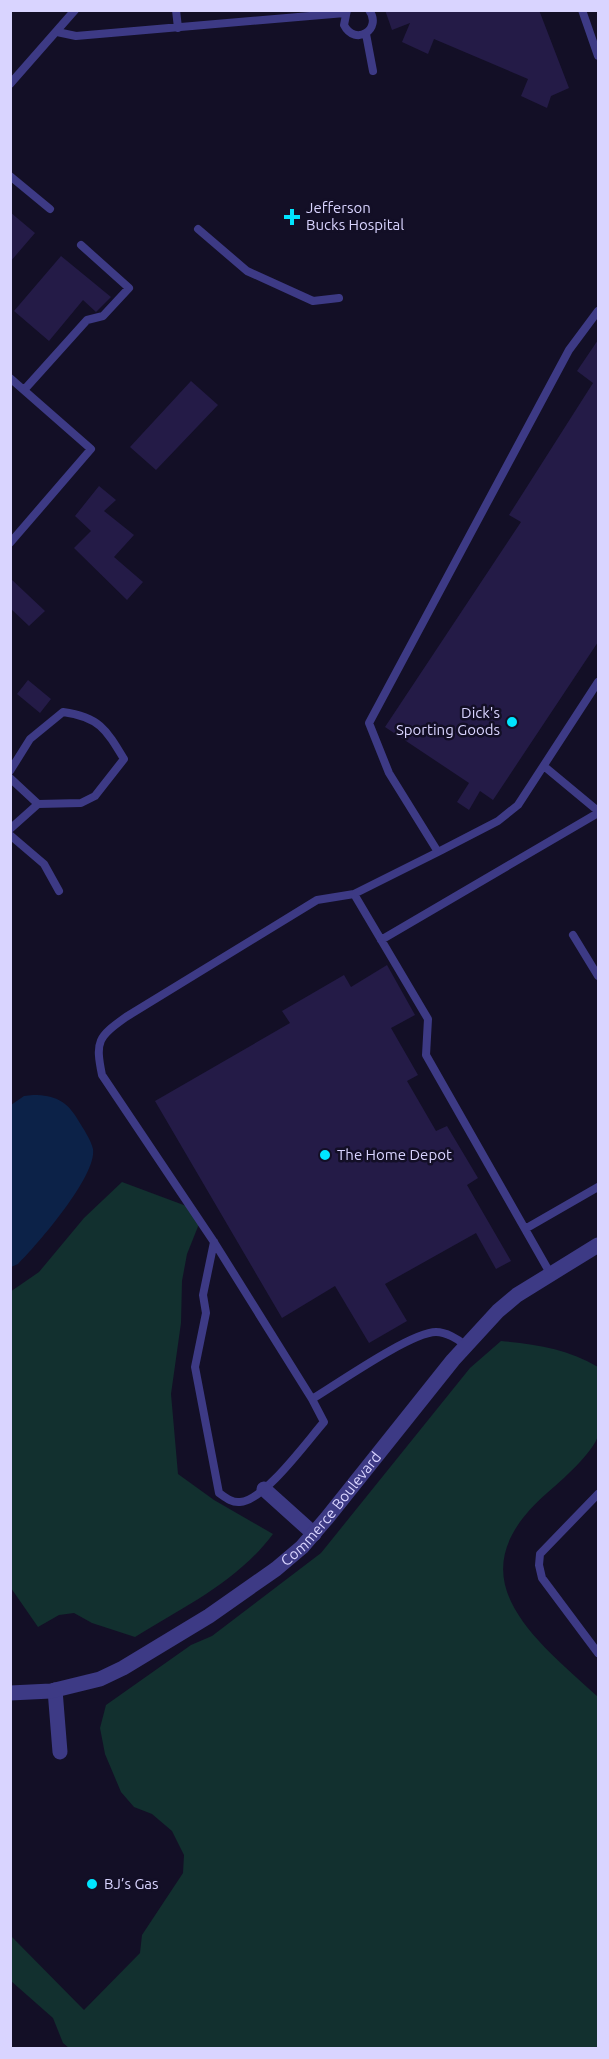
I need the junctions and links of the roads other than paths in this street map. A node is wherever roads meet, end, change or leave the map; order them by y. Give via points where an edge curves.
1 (75, 10) edge
2 (176, 10) edge
3 (369, 10) edge
4 (582, 10) edge
5 (346, 12) edge
6 (178, 28) junction
7 (57, 32) junction
8 (366, 34) junction
9 (598, 56) edge
10 (373, 71) dead end
11 (10, 84) edge
12 (10, 176) edge
13 (50, 209) dead end
14 (198, 229) dead end
15 (81, 245) dead end
16 (339, 298) dead end
17 (598, 311) edge
18 (10, 378) edge
19 (24, 390) junction
20 (10, 543) edge
21 (598, 682) edge
22 (545, 767) junction
23 (10, 771) edge
24 (10, 778) edge
25 (38, 804) junction
26 (598, 812) edge
27 (10, 829) edge
28 (10, 836) edge
29 (438, 852) junction
30 (59, 891) dead end
31 (354, 894) junction
32 (573, 935) dead end
33 (381, 940) junction
34 (598, 976) edge
35 (598, 1187) edge
36 (525, 1229) junction
37 (214, 1242) junction
38 (598, 1245) edge
39 (550, 1274) junction
40 (465, 1345) junction
41 (312, 1399) junction
42 (264, 1489) junction
43 (598, 1494) edge
44 (314, 1534) junction
45 (598, 1653) edge
46 (55, 1690) junction
47 (10, 1693) edge
48 (60, 1752) dead end

1 - 7 lane
2 - 6 lane
3 - 8 lane via 372,24
4 - 9 lane
5 - 6 lane
5 - 8 lane via 344,25 349,33
6 - 7 lane via 76,36
7 - 11 lane
8 - 10 lane
12 - 13 lane
14 - 16 lane via 247,272 314,302
15 - 19 lane via 129,288 103,316 87,320
17 - 29 lane via 569,350 369,723 389,773
18 - 19 lane
19 - 20 lane via 91,448
21 - 22 lane
22 - 26 lane
22 - 29 lane via 518,805 506,815
23 - 25 lane via 30,739 63,711 86,715 109,734 124,759 95,796 81,803
24 - 25 lane
25 - 27 lane
26 - 33 lane
28 - 30 lane via 44,864
29 - 31 lane
31 - 33 lane
31 - 37 lane via 317,900 102,1034 97,1050 102,1075
32 - 34 lane
33 - 36 lane via 428,1019 426,1055
35 - 36 lane
36 - 39 lane
37 - 41 lane
37 - 42 lane via 195,1366 219,1493 242,1502
38 - 39 street, Commerce Boulevard
39 - 40 street, Commerce Boulevard via 498,1311
40 - 41 lane via 457,1338 435,1332 408,1341
40 - 44 street, Commerce Boulevard
41 - 42 lane via 324,1422
42 - 44 street
43 - 45 lane via 540,1554 539,1564 542,1578
44 - 46 street, Commerce Boulevard via 243,1593 133,1662 100,1679
46 - 47 street, Commerce Boulevard
46 - 48 street

